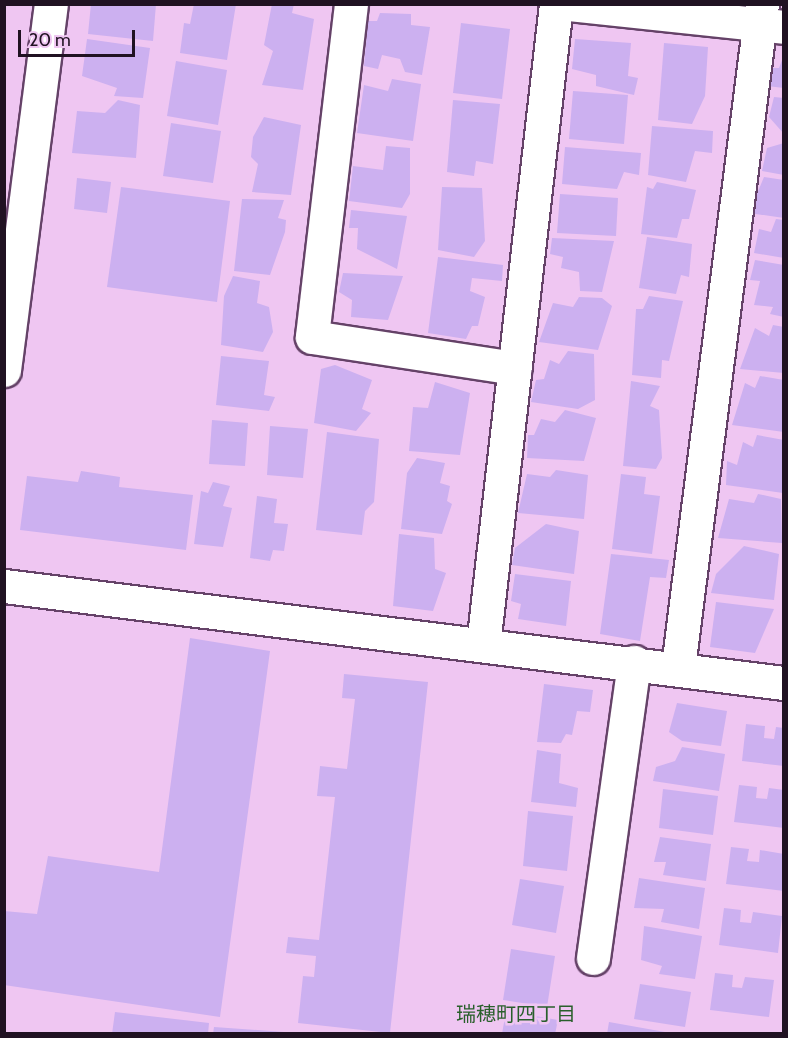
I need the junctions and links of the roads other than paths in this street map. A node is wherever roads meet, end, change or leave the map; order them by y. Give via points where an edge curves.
1 (51, 4) edge
2 (351, 4) edge
3 (556, 4) edge
4 (569, 4) edge
5 (767, 19) edge
6 (515, 368) junction
7 (4, 370) edge
8 (4, 586) edge
9 (483, 645) junction
10 (634, 662) junction
11 (678, 667) junction
12 (783, 683) edge
13 (592, 958) dead end

1 - 7 street
2 - 6 street via 312,338
3 - 6 street
4 - 5 street
5 - 11 street
6 - 9 street
8 - 9 street
9 - 10 street
10 - 11 street
10 - 13 street
11 - 12 street

